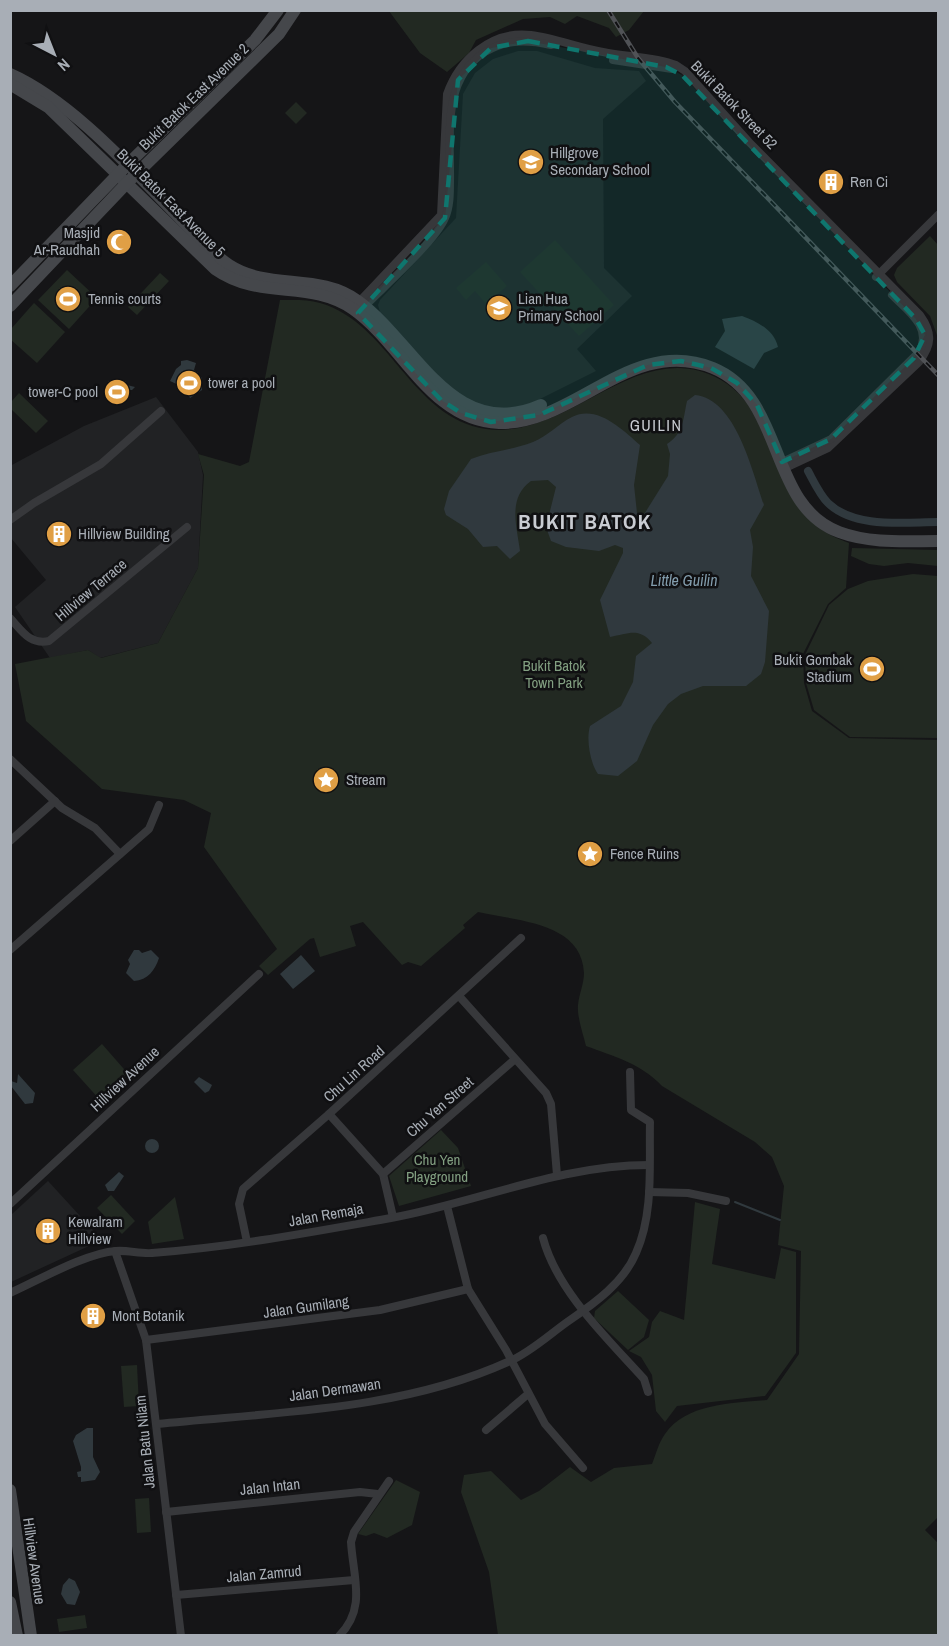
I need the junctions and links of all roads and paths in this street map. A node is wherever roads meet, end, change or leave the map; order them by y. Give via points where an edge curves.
1 (278, 10) edge
2 (295, 10) edge
3 (10, 74) edge
4 (10, 84) edge
5 (128, 173) junction
6 (939, 215) edge
7 (877, 275) junction
8 (10, 286) edge
9 (10, 306) edge
10 (359, 308) junction
11 (161, 411) dead end
12 (786, 464) junction
13 (10, 520) edge
14 (188, 527) dead end
15 (939, 534) edge
16 (939, 541) edge
17 (10, 618) edge
18 (10, 759) edge
19 (56, 801) junction
20 (159, 806) dead end
21 (10, 841) edge
22 (120, 854) junction
23 (521, 938) dead end
24 (10, 950) edge
25 (260, 974) dead end
26 (459, 996) junction
27 (514, 1060) junction
28 (630, 1072) dead end
29 (329, 1114) junction
30 (649, 1165) junction
31 (383, 1174) junction
32 (557, 1175) junction
33 (649, 1192) junction
34 (726, 1201) dead end
35 (10, 1204) edge
36 (447, 1206) junction
37 (393, 1218) junction
38 (543, 1238) dead end
39 (247, 1242) junction
40 (116, 1251) junction
41 (468, 1289) junction
42 (10, 1293) edge
43 (583, 1311) junction
44 (146, 1340) junction
45 (512, 1361) junction
46 (648, 1392) dead end
47 (528, 1394) junction
48 (157, 1424) junction
49 (486, 1430) dead end
50 (583, 1468) dead end
51 (389, 1480) dead end
52 (10, 1490) edge
53 (378, 1494) junction
54 (166, 1512) junction
55 (354, 1580) junction
56 (176, 1595) junction
57 (25, 1605) junction
58 (11, 1606) edge
59 (14, 1634) edge
60 (31, 1635) edge
61 (181, 1635) edge
62 (339, 1635) edge

1 - 5 street, Bukit Batok East Avenue 2 via 255,40
2 - 5 street, Bukit Batok East Avenue 2 via 279,34
3 - 5 street, Bukit Batok East Avenue 5 via 51,96
4 - 5 street, Bukit Batok East Avenue 5 via 48,106
5 - 8 street, Bukit Batok East Avenue 2
5 - 9 street, Bukit Batok East Avenue 2
5 - 10 street, Bukit Batok East Avenue 5 via 229,265 261,278 327,286
6 - 7 street
7 - 10 street, Bukit Batok Street 52 via 676,64 529,35 508,36 474,52 453,77 447,94 441,215
7 - 12 street, Bukit Batok Street 52 via 922,327 924,344 831,439
10 - 12 street, Bukit Batok East Avenue 5 via 441,400 483,421 507,423 531,418 648,365 681,361 711,368 737,383 757,405
11 - 13 street via 101,464
12 - 15 street, Bukit Batok East Avenue 5 via 809,501 837,524 864,532
12 - 16 street, Bukit Batok East Avenue 5 via 806,508 823,524 877,540
14 - 17 street, Hillview Terrace via 49,641 28,638
18 - 19 street
19 - 21 street
19 - 22 street via 72,816 95,828
20 - 22 street via 149,829
22 - 24 street
23 - 26 street, Chu Lin Road
25 - 35 street, Hillview Avenue
26 - 27 street
26 - 29 street, Chu Lin Road
27 - 31 street, Chu Yen Street
27 - 32 street via 540,1084 551,1104
28 - 30 street, Jalan Dermawan via 632,1112 650,1122
29 - 31 street
29 - 39 street, Chu Lin Road via 243,1189 239,1204
30 - 32 street, Jalan Remaja via 607,1166
30 - 33 street, Jalan Dermawan
31 - 37 street
32 - 36 street, Jalan Remaja
33 - 34 street via 688,1193
33 - 43 street, Jalan Dermawan via 644,1232 636,1253 616,1283
36 - 37 street, Jalan Remaja
36 - 41 street
37 - 39 street, Jalan Remaja
38 - 43 street via 554,1265
39 - 40 street, Jalan Remaja via 150,1253
40 - 42 street, Jalan Remaja via 74,1264
40 - 44 street, Jalan Batu Nilam
41 - 44 street, Jalan Gumilang via 380,1310
41 - 45 street
43 - 45 street, Jalan Dermawan
43 - 46 street via 644,1379
44 - 48 street, Jalan Batu Nilam
45 - 47 street
45 - 48 street, Jalan Dermawan via 425,1390 355,1403
47 - 49 street
47 - 50 street via 545,1424
48 - 54 street, Jalan Batu Nilam
51 - 53 street
52 - 57 street, Hillview Avenue
53 - 54 street, Jalan Intan via 360,1492
53 - 55 street via 351,1542
54 - 56 street, Jalan Batu Nilam
55 - 56 street, Jalan Zamrud
55 - 62 street via 352,1622
56 - 61 street, Jalan Batu Nilam
57 - 58 street
57 - 60 street, Hillview Avenue
58 - 59 street, Hillview Avenue

